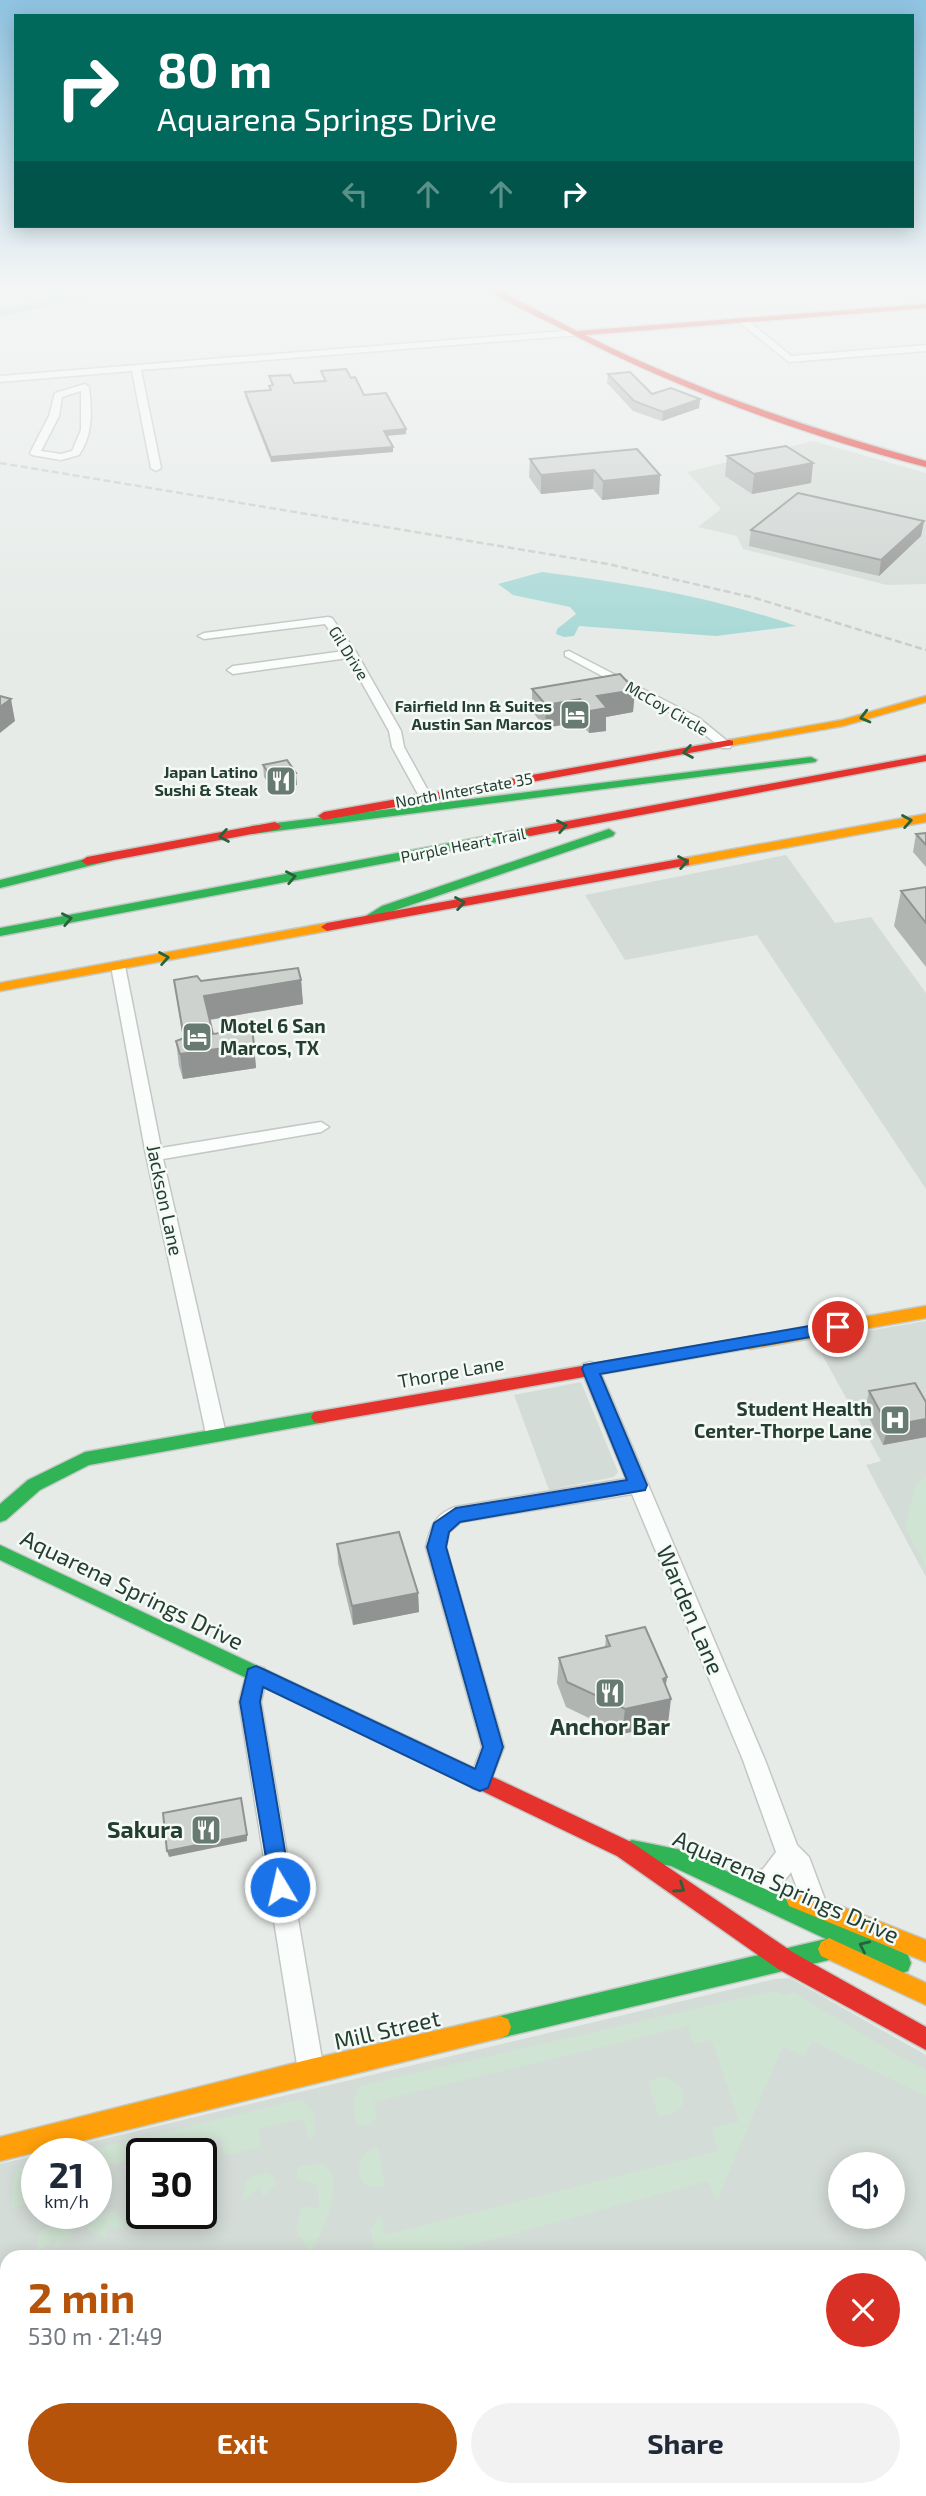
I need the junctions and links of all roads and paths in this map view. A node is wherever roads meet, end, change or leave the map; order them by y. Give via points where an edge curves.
1 (56, 406) edge
2 (87, 406) edge
3 (144, 406) edge
4 (742, 406) edge
5 (926, 464) edge
6 (156, 467) dead end
7 (204, 636) dead end
8 (351, 654) junction
9 (569, 654) dead end
10 (233, 670) dead end
11 (926, 699) edge
12 (726, 745) junction
13 (926, 758) edge
14 (425, 796) junction
15 (583, 805) dead end
16 (926, 818) edge
17 (252, 830) junction
18 (109, 857) junction
19 (0, 877) edge
20 (0, 884) edge
21 (367, 919) junction
22 (0, 932) edge
23 (118, 966) junction
24 (0, 987) edge
25 (321, 1127) dead end
26 (154, 1155) junction
27 (926, 1312) edge
28 (590, 1369) junction
29 (216, 1434) junction
30 (638, 1485) junction
31 (0, 1515) edge
32 (0, 1552) edge
33 (256, 1675) junction
34 (480, 1781) junction
35 (624, 1849) junction
36 (788, 1852) junction
37 (673, 1857) junction
38 (752, 1884) junction
39 (815, 1905) junction
40 (926, 1951) edge
41 (786, 1961) junction
42 (913, 1969) dead end
43 (926, 1994) edge
44 (926, 2039) edge
45 (311, 2071) junction
46 (0, 2149) edge

1 - 2 street via 35,453 61,457 76,453 82,444
3 - 6 street
4 - 5 main road
7 - 8 street, Gil Drive via 328,620
8 - 10 street
8 - 14 street, Gil Drive
9 - 12 street, McCoy Circle via 695,721
11 -> 12 main road, North Interstate 35 via 843,723
12 -> 14 main road, North Interstate 35
13 - 21 main road via 644,822
22 -> 13 main road, Purple Heart Trail
14 - 17 main road, North Interstate 35
15 - 17 main road via 827,759
21 -> 16 main road
17 -> 18 main road, North Interstate 35
18 - 19 main road, North Interstate 35
18 - 20 main road
23 -> 21 main road
23 - 24 main road
23 - 26 street, Jackson Lane
25 - 26 street
26 - 29 street, Jackson Lane
27 - 28 main road, Thorpe Lane
28 - 29 main road, Thorpe Lane
28 - 30 street, Warden Lane
29 - 31 main road, Thorpe Lane via 71,1463 46,1475
30 - 34 street via 456,1515 440,1528 436,1547 493,1747
30 - 36 street, Warden Lane
32 - 33 main road, Aquarena Springs Drive
33 - 34 main road, Aquarena Springs Drive
33 - 45 street via 250,1702
34 - 35 main road, Aquarena Springs Drive
35 - 37 main road, Aquarena Springs Drive
35 -> 41 main road, Aquarena Springs Drive
36 - 38 street via 773,1878
36 - 39 street, Warden Lane via 802,1865
37 - 38 main road
42 -> 37 main road, Aquarena Springs Drive
38 - 39 main road
39 - 40 main road
41 - 43 main road, Aquarena Springs Drive via 829,1949
41 - 44 main road
41 - 45 main road, Mill Street
45 - 46 main road, Mill Street

